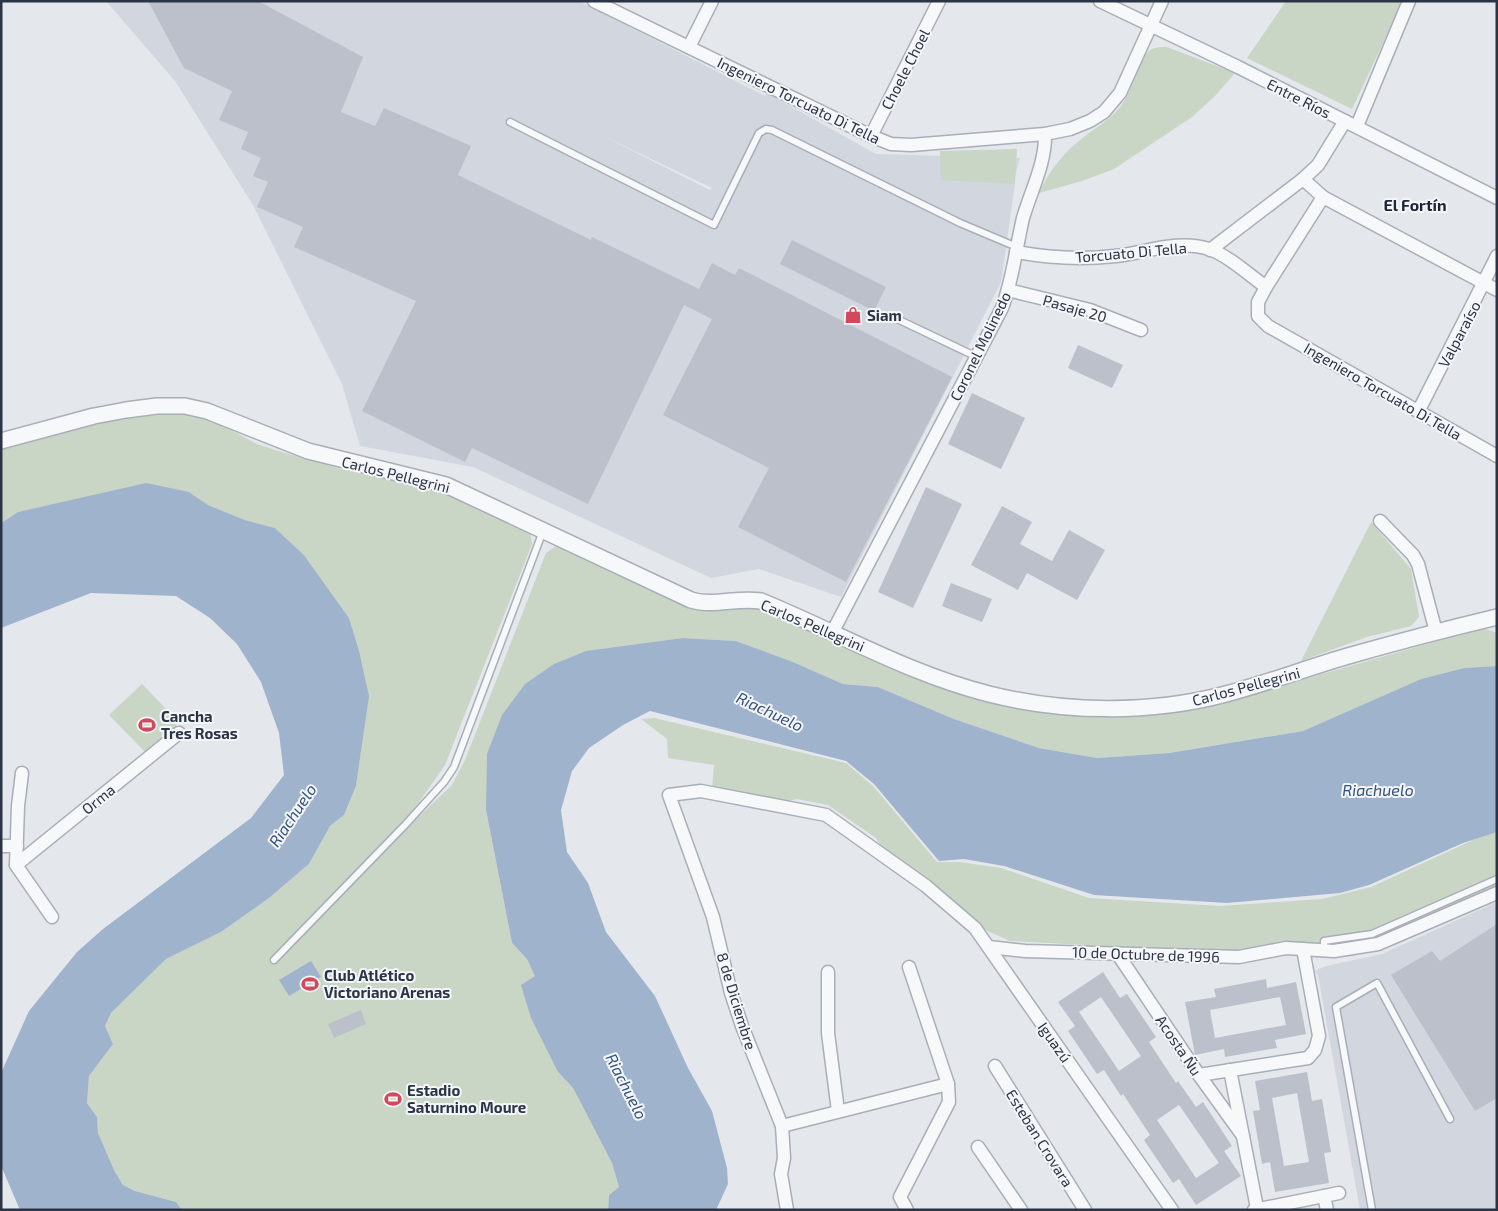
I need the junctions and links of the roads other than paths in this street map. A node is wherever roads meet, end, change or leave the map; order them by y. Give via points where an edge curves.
1 (594, 1) edge
2 (712, 1) edge
3 (939, 1) edge
4 (1100, 1) edge
5 (1162, 1) edge
6 (1409, 1) edge
7 (1150, 25) junction
8 (689, 47) junction
9 (510, 122) dead end
10 (1351, 123) junction
11 (1045, 134) junction
12 (871, 136) junction
13 (1303, 179) junction
14 (1323, 197) junction
15 (1497, 198) edge
16 (1017, 250) junction
17 (1210, 250) junction
18 (1497, 256) edge
19 (1484, 284) junction
20 (1266, 287) junction
21 (1008, 290) junction
22 (1497, 290) edge
23 (894, 317) dead end
24 (1141, 330) dead end
25 (977, 357) junction
26 (1419, 410) junction
27 (1, 441) edge
28 (1497, 456) edge
29 (1380, 521) dead end
30 (544, 530) junction
31 (1497, 617) edge
32 (1436, 632) junction
33 (832, 633) junction
34 (179, 733) dead end
35 (22, 773) dead end
36 (669, 795) joint
37 (1, 846) edge
38 (16, 846) junction
39 (16, 865) junction
40 (1497, 879) edge
41 (1497, 893) edge
42 (52, 917) dead end
43 (989, 947) junction
44 (1303, 949) junction
45 (1324, 950) junction
46 (1117, 953) junction
47 (274, 960) dead end
48 (909, 967) dead end
49 (828, 972) dead end
50 (995, 1066) dead end
51 (1230, 1070) junction
52 (1199, 1075) junction
53 (948, 1084) junction
54 (838, 1111) junction
55 (1450, 1119) dead end
56 (782, 1126) junction
57 (1243, 1136) junction
58 (978, 1147) dead end
59 (1339, 1193) dead end
60 (1324, 1196) junction
61 (1255, 1209) edge
62 (787, 1210) edge
63 (908, 1210) edge
64 (1021, 1210) edge
65 (1084, 1210) edge
66 (1172, 1210) edge
67 (1327, 1210) edge
68 (1372, 1210) edge

1 - 8 street, Ingeniero Torcuato Di Tella
2 - 8 street
3 - 12 street, Choele Choel
4 - 7 street, Entre Ríos
5 - 7 street
6 - 10 street
7 - 10 street, Entre Ríos
7 - 11 street via 1124,84 1104,112 1090,122
8 - 12 street, Ingeniero Torcuato Di Tella
9 - 16 lane via 714,225 760,133 772,130
10 - 13 street
10 - 15 street, Entre Ríos
11 - 12 street, Ingeniero Torcuato Di Tella via 900,145
11 - 16 street, Coronel Molinedo via 1043,157
13 - 14 street
13 - 17 street
14 - 19 street
14 - 20 street
16 - 17 street, Torcuato Di Tella via 1042,257 1084,258 1184,246
16 - 21 street, Coronel Molinedo
17 - 20 street, Torcuato Di Tella
18 - 19 street, Valparaíso
19 - 22 street
19 - 26 street, Valparaíso
20 - 26 street, Ingeniero Torcuato Di Tella via 1256,310 1261,321
21 - 24 street, Pasaje 20 via 1090,310
21 - 25 street, Coronel Molinedo
23 - 25 lane
25 - 33 street, Coronel Molinedo
26 - 28 street, Ingeniero Torcuato Di Tella
27 - 30 street, Carlos Pellegrini via 94,416 157,406 185,406 207,411 308,451 446,485
29 - 32 street via 1418,564
30 - 33 street, Carlos Pellegrini via 691,600 703,604 761,601
30 - 47 lane via 454,767 386,846
31 - 32 street, Carlos Pellegrini
32 - 33 street, Carlos Pellegrini via 1225,694 1182,703 1103,708 1043,704 990,694 935,678
34 - 39 street, Orma
35 - 38 street
36 - 43 street, Iguazú via 701,791 826,815 926,886 975,928
36 - 56 street, 8 de Diciembre via 713,917 742,1026
37 - 38 street
38 - 39 street
39 - 42 street
40 - 45 lane via 1372,934 1324,941
41 - 45 street, 10 de Octubre de 1996 via 1378,944
43 - 46 street, 10 de Octubre de 1996
43 - 66 street, Iguazú
44 - 45 street, 10 de Octubre de 1996
44 - 46 street, 10 de Octubre de 1996 via 1286,948 1239,957
44 - 51 street via 1319,1036 1315,1050 1308,1058
46 - 52 street, Acosta Ñu
48 - 53 street
49 - 54 street via 828,1033
50 - 65 street, Esteban Crovara
51 - 52 street
51 - 57 street, Acosta Ñu
52 - 57 street, Acosta Ñu
53 - 54 street
53 - 63 street via 949,1102 900,1197
54 - 56 street
55 - 68 lane via 1377,983 1336,1007
56 - 62 street, 8 de Diciembre via 784,1158 781,1174
57 - 61 street, Acosta Ñu
58 - 64 street
59 - 60 street
60 - 61 street
60 - 67 street

